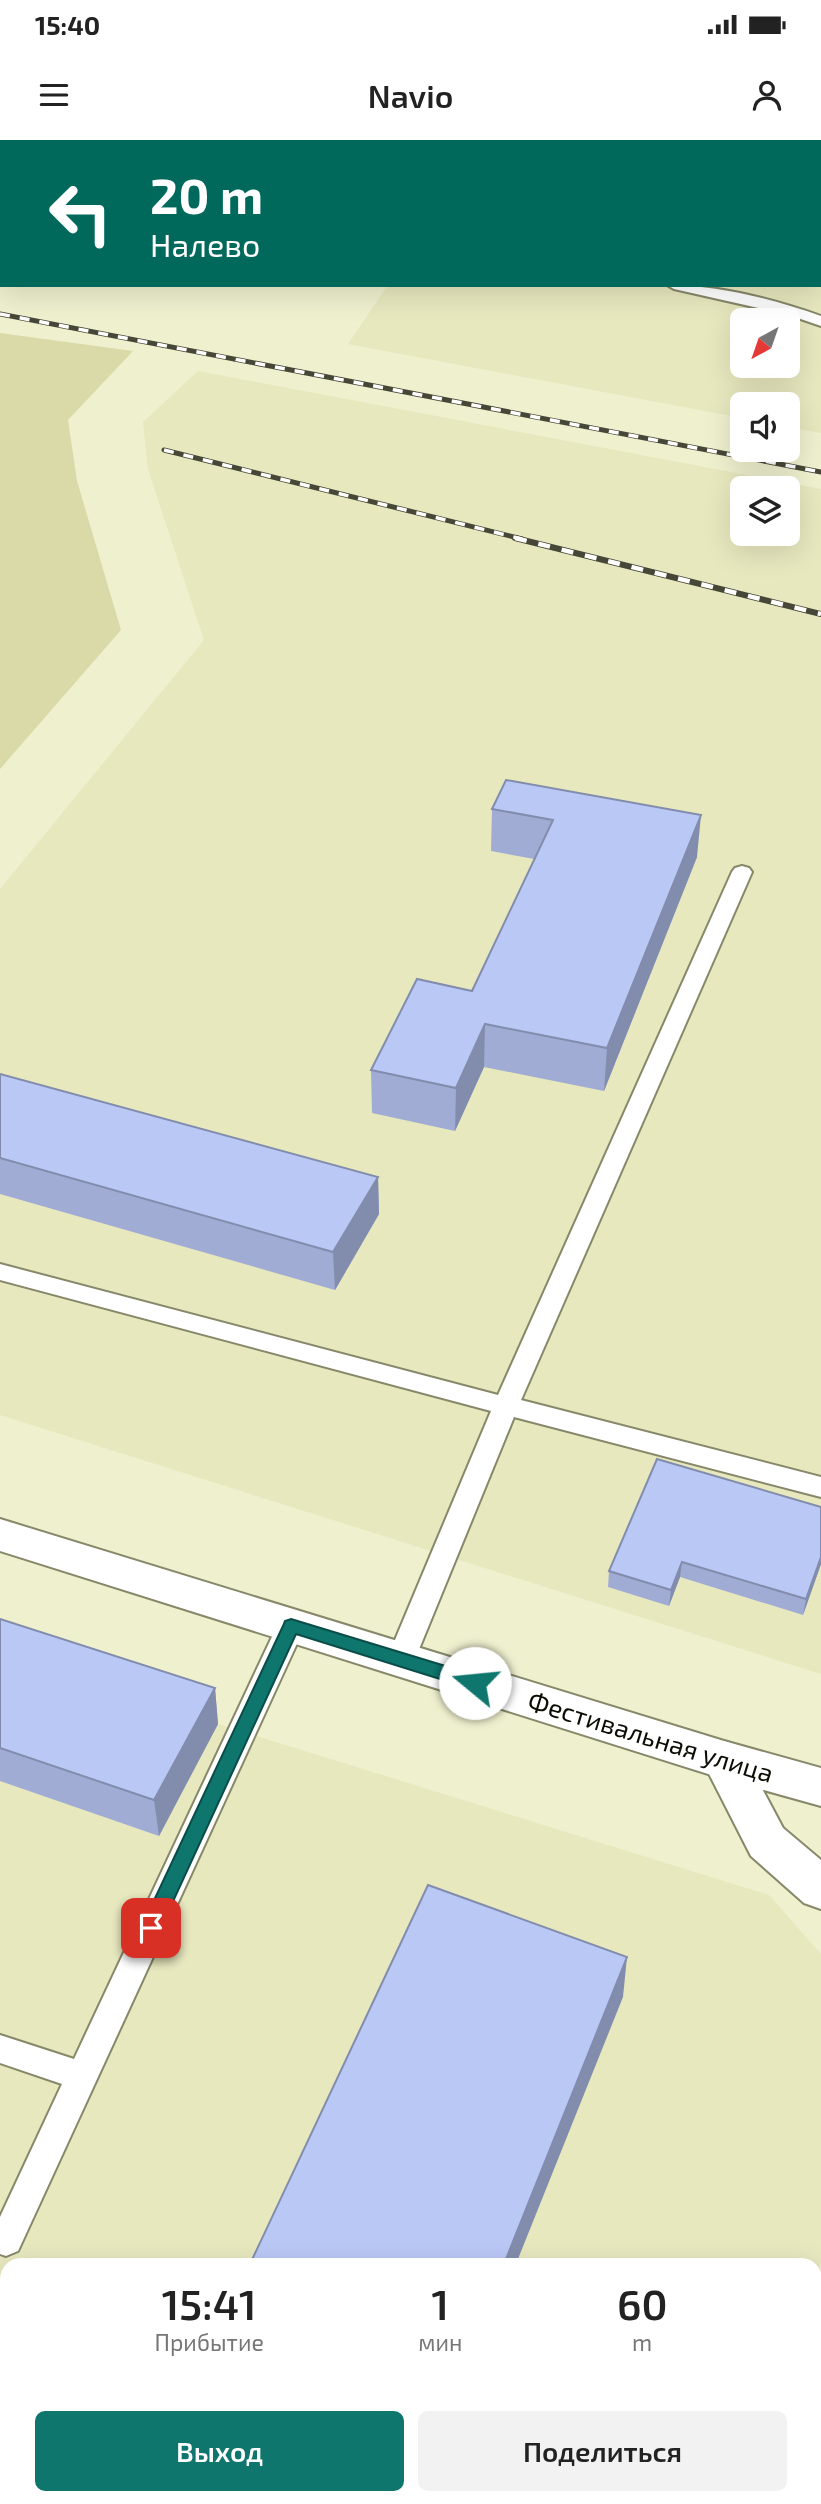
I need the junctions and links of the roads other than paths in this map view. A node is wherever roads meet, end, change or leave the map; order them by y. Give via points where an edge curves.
1 (683, 287) edge
2 (821, 321) edge
3 (742, 872) dead end
4 (0, 1272) edge
5 (506, 1406) junction
6 (821, 1487) edge
7 (0, 1535) edge
8 (291, 1626) junction
9 (401, 1659) junction
10 (724, 1760) junction
11 (821, 1787) edge
12 (821, 1889) edge
13 (0, 2049) edge
14 (83, 2076) junction
15 (0, 2238) edge

1 - 2 lane
3 - 5 lane
4 - 5 lane
5 - 6 lane
5 - 9 lane
7 - 8 main road, Фестивальная улица
8 - 9 main road, Фестивальная улица
8 - 14 lane
9 - 10 main road, Фестивальная улица
10 - 11 main road, Фестивальная улица
10 - 12 main road via 767,1842
13 - 14 lane
14 - 15 lane via 6,2239

